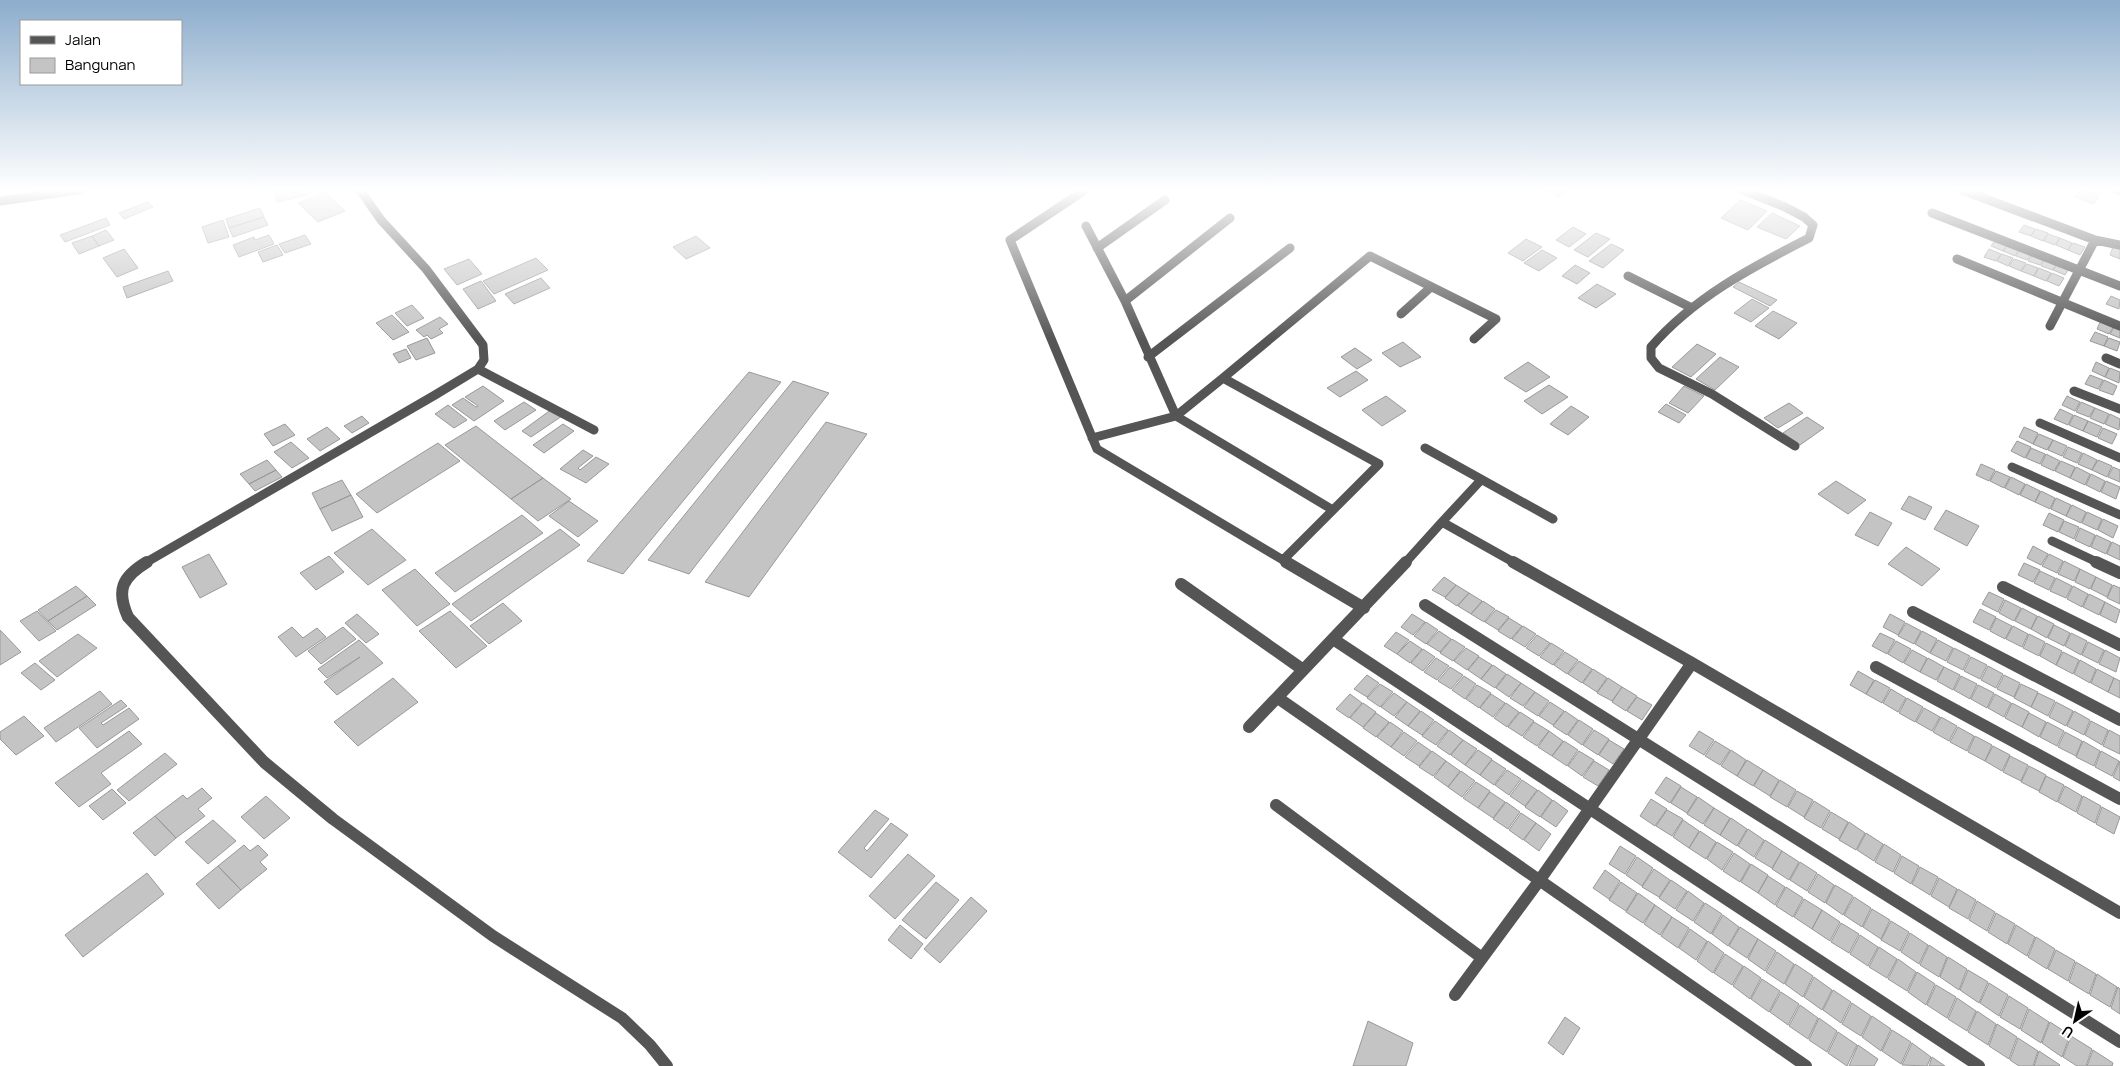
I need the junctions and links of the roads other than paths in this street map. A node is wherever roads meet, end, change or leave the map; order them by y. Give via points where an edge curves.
1 (399, 240) edge
2 (1010, 240) edge
3 (1093, 240) edge
4 (1109, 240) edge
5 (1202, 240) edge
6 (1806, 240) edge
7 (2001, 240) edge
8 (2095, 240) joint
9 (2120, 245) edge
10 (1097, 248) junction
11 (1290, 248) dead end
12 (1956, 259) dead end
13 (2080, 270) junction
14 (1628, 276) dead end
15 (2120, 286) edge
16 (1432, 287) junction
17 (1125, 301) junction
18 (2064, 302) junction
19 (1692, 308) junction
20 (1401, 314) dead end
21 (2050, 326) dead end
22 (2120, 326) edge
23 (1474, 339) dead end
24 (1148, 357) junction
25 (2106, 358) dead end
26 (2120, 364) edge
27 (478, 369) junction
28 (1223, 378) junction
29 (2074, 391) dead end
30 (2120, 410) edge
31 (1176, 416) junction
32 (2040, 424) dead end
33 (594, 430) dead end
34 (1092, 438) junction
35 (1794, 446) dead end
36 (1424, 448) dead end
37 (2120, 458) edge
38 (2012, 466) dead end
39 (1481, 480) junction
40 (1333, 510) junction
41 (2120, 515) edge
42 (1553, 519) dead end
43 (1442, 522) junction
44 (2052, 541) dead end
45 (1284, 560) junction
46 (2120, 574) edge
47 (1180, 584) dead end
48 (2003, 587) dead end
49 (1424, 605) dead end
50 (1364, 608) junction
51 (1913, 612) dead end
52 (1333, 639) junction
53 (2120, 645) edge
54 (1692, 663) junction
55 (1876, 667) dead end
56 (1302, 669) junction
57 (1278, 698) junction
58 (2120, 720) edge
59 (1249, 727) dead end
60 (1637, 739) junction
61 (2120, 799) edge
62 (1276, 805) dead end
63 (1590, 807) junction
64 (1539, 881) junction
65 (2120, 913) edge
66 (1482, 958) junction
67 (1455, 996) dead end
68 (2120, 1042) edge
69 (667, 1066) edge
70 (1806, 1066) edge
71 (1979, 1066) edge

1 - 27 street via 426,269 483,345 484,360
2 - 34 street
3 - 10 street
4 - 10 street
5 - 17 street
6 - 19 street via 1748,269
7 - 13 street
8 - 9 street
8 - 13 street
10 - 17 street
11 - 24 street
12 - 18 street
13 - 15 street
13 - 18 street
14 - 19 street
16 - 20 street
16 - 23 street via 1496,319
16 - 28 street via 1370,256
17 - 24 street
18 - 21 street
18 - 22 street
19 - 35 street via 1651,347 1650,358 1659,368 1712,394
24 - 31 street
25 - 26 street
27 - 33 street
27 - 69 street via 140,566 126,578 120,592 121,603 128,616 264,762 333,819 494,936 622,1018 650,1044
28 - 31 street
28 - 40 street via 1379,464
29 - 30 street
31 - 34 street
31 - 40 street
32 - 37 street
34 - 45 street via 1097,450
36 - 39 street
38 - 41 street
39 - 42 street
39 - 43 street
40 - 45 street
43 - 50 street
43 - 54 street
44 - 46 street
45 - 50 street
47 - 56 street
48 - 53 street
49 - 60 street
50 - 52 street
51 - 58 street
52 - 56 street
52 - 63 street
54 - 60 street
54 - 65 street
55 - 61 street
56 - 57 street
57 - 59 street
57 - 64 street
60 - 63 street
60 - 68 street
62 - 66 street
63 - 64 street
63 - 71 street
64 - 66 street
64 - 70 street
66 - 67 street

